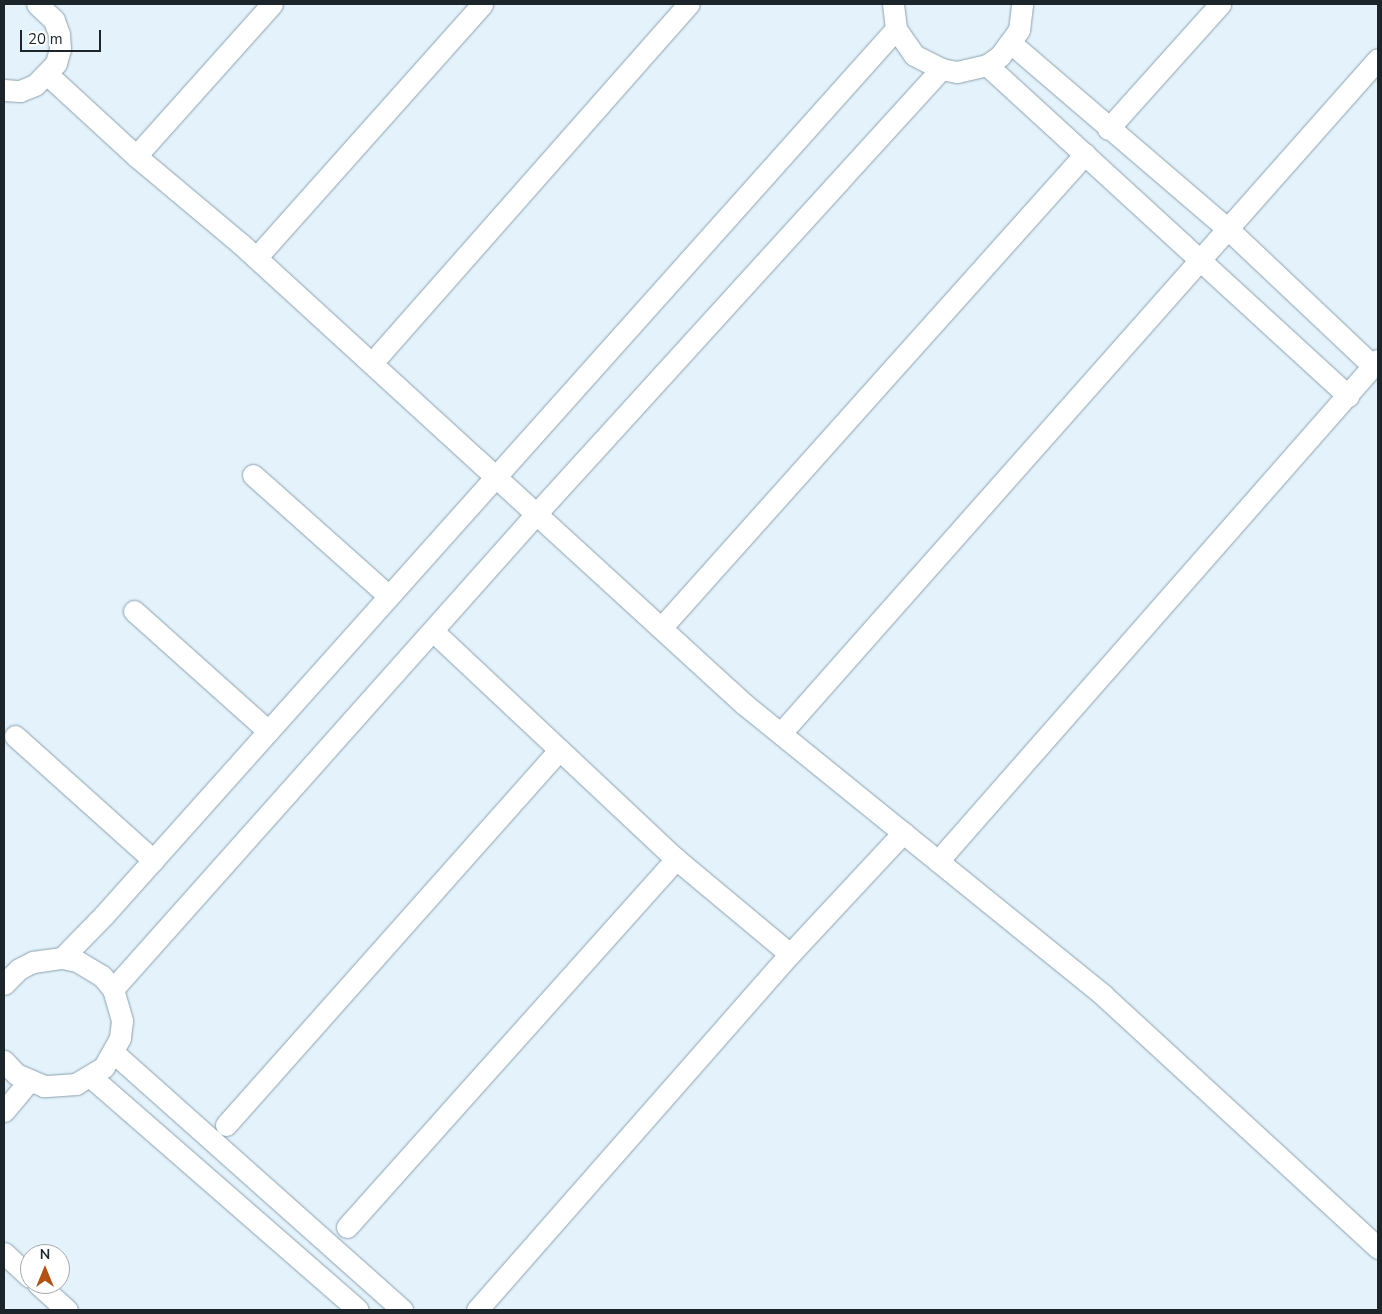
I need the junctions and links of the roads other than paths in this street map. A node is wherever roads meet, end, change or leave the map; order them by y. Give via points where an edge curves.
1 (272, 4) edge
2 (482, 4) edge
3 (689, 4) edge
4 (893, 4) edge
5 (1022, 4) edge
6 (1220, 4) edge
7 (43, 5) edge
8 (896, 29) junction
9 (1012, 44) junction
10 (1378, 59) edge
11 (987, 64) junction
12 (941, 70) junction
13 (48, 75) junction
14 (4, 90) edge
15 (1108, 129) junction
16 (1085, 154) junction
17 (136, 156) junction
18 (1228, 228) junction
19 (256, 258) junction
20 (1201, 258) junction
21 (372, 363) junction
22 (1376, 363) edge
23 (1348, 396) junction
24 (253, 474) dead end
25 (495, 476) junction
26 (536, 514) junction
27 (389, 596) junction
28 (134, 611) dead end
29 (661, 628) junction
30 (433, 631) junction
31 (268, 731) junction
32 (780, 733) junction
33 (15, 736) dead end
34 (559, 750) junction
35 (903, 833) junction
36 (153, 860) junction
37 (676, 860) junction
38 (938, 861) junction
39 (790, 954) junction
40 (62, 958) junction
41 (5, 979) edge
42 (113, 989) junction
43 (114, 1053) junction
44 (4, 1060) edge
45 (91, 1077) junction
46 (29, 1081) junction
47 (4, 1111) edge
48 (226, 1125) dead end
49 (347, 1227) dead end
50 (1378, 1248) edge
51 (4, 1253) edge
52 (20, 1268) edge
53 (49, 1294) edge
54 (67, 1310) edge
55 (358, 1310) edge
56 (402, 1310) edge
57 (476, 1310) edge

1 - 17 street
2 - 19 street
3 - 21 street
4 - 8 street
5 - 9 street via 1019,30
6 - 15 street
7 - 13 street via 54,20 60,49
8 - 12 street via 914,55
8 - 25 street
9 - 11 street
9 - 15 street
10 - 18 street
11 - 12 street via 957,72
11 - 16 street
12 - 26 street
13 - 14 street via 35,85 20,90
13 - 17 street
15 - 18 street
16 - 20 street
16 - 29 street
17 - 19 street
18 - 20 street
18 - 22 street
19 - 21 street
20 - 23 street
20 - 32 street
21 - 25 street
22 - 23 street
23 - 38 street
24 - 27 street
25 - 26 street
25 - 27 street
26 - 29 street
26 - 30 street
27 - 31 street
28 - 31 street
29 - 32 street
30 - 34 street
30 - 42 street
31 - 36 street
32 - 35 street
33 - 36 street
34 - 37 street
34 - 48 street
35 - 38 street
35 - 39 street
36 - 40 street
37 - 39 street
37 - 49 street
38 - 50 street via 1103,995
39 - 57 street
40 - 41 street via 32,962
40 - 42 street via 90,967
42 - 43 street via 122,1021
43 - 45 street
43 - 56 street
44 - 46 street
45 - 46 street via 59,1087
45 - 55 street
46 - 47 street
51 - 52 street
53 - 54 street

